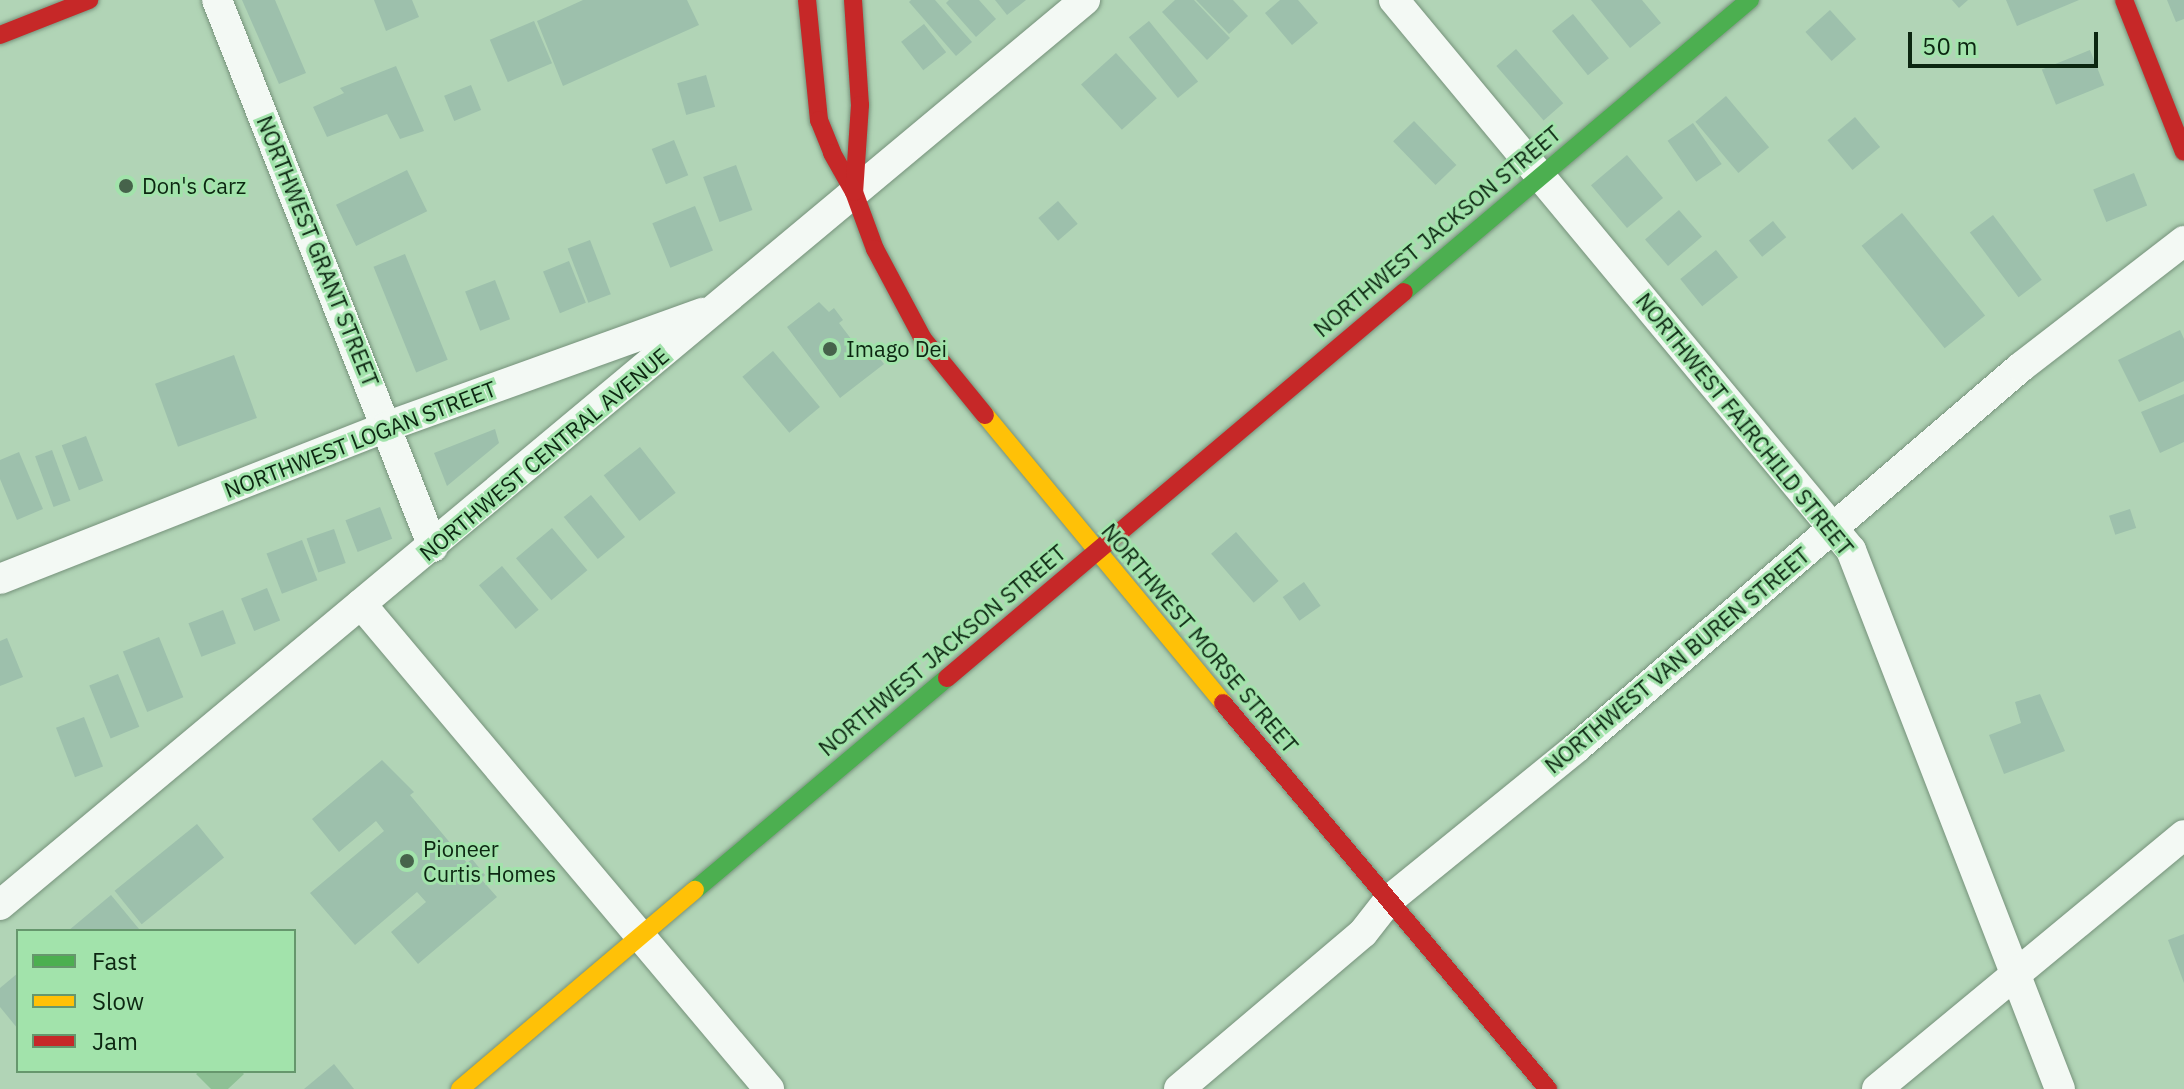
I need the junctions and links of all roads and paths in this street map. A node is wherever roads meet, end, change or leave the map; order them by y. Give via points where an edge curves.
1 (89, 0) edge
2 (217, 0) edge
3 (807, 0) edge
4 (853, 0) edge
5 (1085, 0) edge
6 (1394, 0) edge
7 (1750, 0) edge
8 (2124, 0) edge
9 (0, 35) edge
10 (2184, 152) edge
11 (1541, 176) junction
12 (854, 192) junction
13 (2184, 241) edge
14 (723, 305) junction
15 (388, 426) junction
16 (1833, 528) junction
17 (433, 547) junction
18 (1096, 550) junction
19 (0, 579) edge
20 (361, 604) junction
21 (2184, 835) edge
22 (1388, 901) junction
23 (0, 905) edge
24 (641, 936) junction
25 (2016, 974) junction
26 (460, 1089) edge
27 (769, 1089) edge
28 (1179, 1089) edge
29 (1548, 1089) edge
30 (1877, 1089) edge
31 (2060, 1089) edge

1 - 9 main road
2 - 15 street, NORTHWEST GRANT STREET
3 - 12 main road, NORTHWEST MORSE STREET via 819,120
4 - 12 main road, NORTHWEST MORSE STREET via 860,105
5 - 12 street, NORTHWEST CENTRAL AVENUE
6 - 11 street, NORTHWEST FAIRCHILD STREET
7 - 11 main road, NORTHWEST JACKSON STREET
8 - 10 main road
11 - 16 street, NORTHWEST FAIRCHILD STREET
11 - 18 main road, NORTHWEST JACKSON STREET
12 - 14 street, NORTHWEST CENTRAL AVENUE
12 - 18 main road, NORTHWEST MORSE STREET via 875,249 923,339
13 - 16 street, NORTHWEST VAN BUREN STREET via 2021,367
14 - 15 street, NORTHWEST LOGAN STREET
14 - 17 street, NORTHWEST CENTRAL AVENUE
15 - 17 street, NORTHWEST GRANT STREET
15 - 19 street, NORTHWEST LOGAN STREET
16 - 22 street, NORTHWEST VAN BUREN STREET
16 - 25 street, NORTHWEST FAIRCHILD STREET via 1863,575
17 - 20 street, NORTHWEST CENTRAL AVENUE
18 - 22 main road, NORTHWEST MORSE STREET
18 - 24 main road, NORTHWEST JACKSON STREET
20 - 23 street, NORTHWEST CENTRAL AVENUE
20 - 24 street
21 - 25 street
22 - 28 street, NORTHWEST VAN BUREN STREET via 1363,933
22 - 29 main road, NORTHWEST MORSE STREET
24 - 26 main road, NORTHWEST JACKSON STREET
24 - 27 street
25 - 30 street
25 - 31 street, NORTHWEST FAIRCHILD STREET

